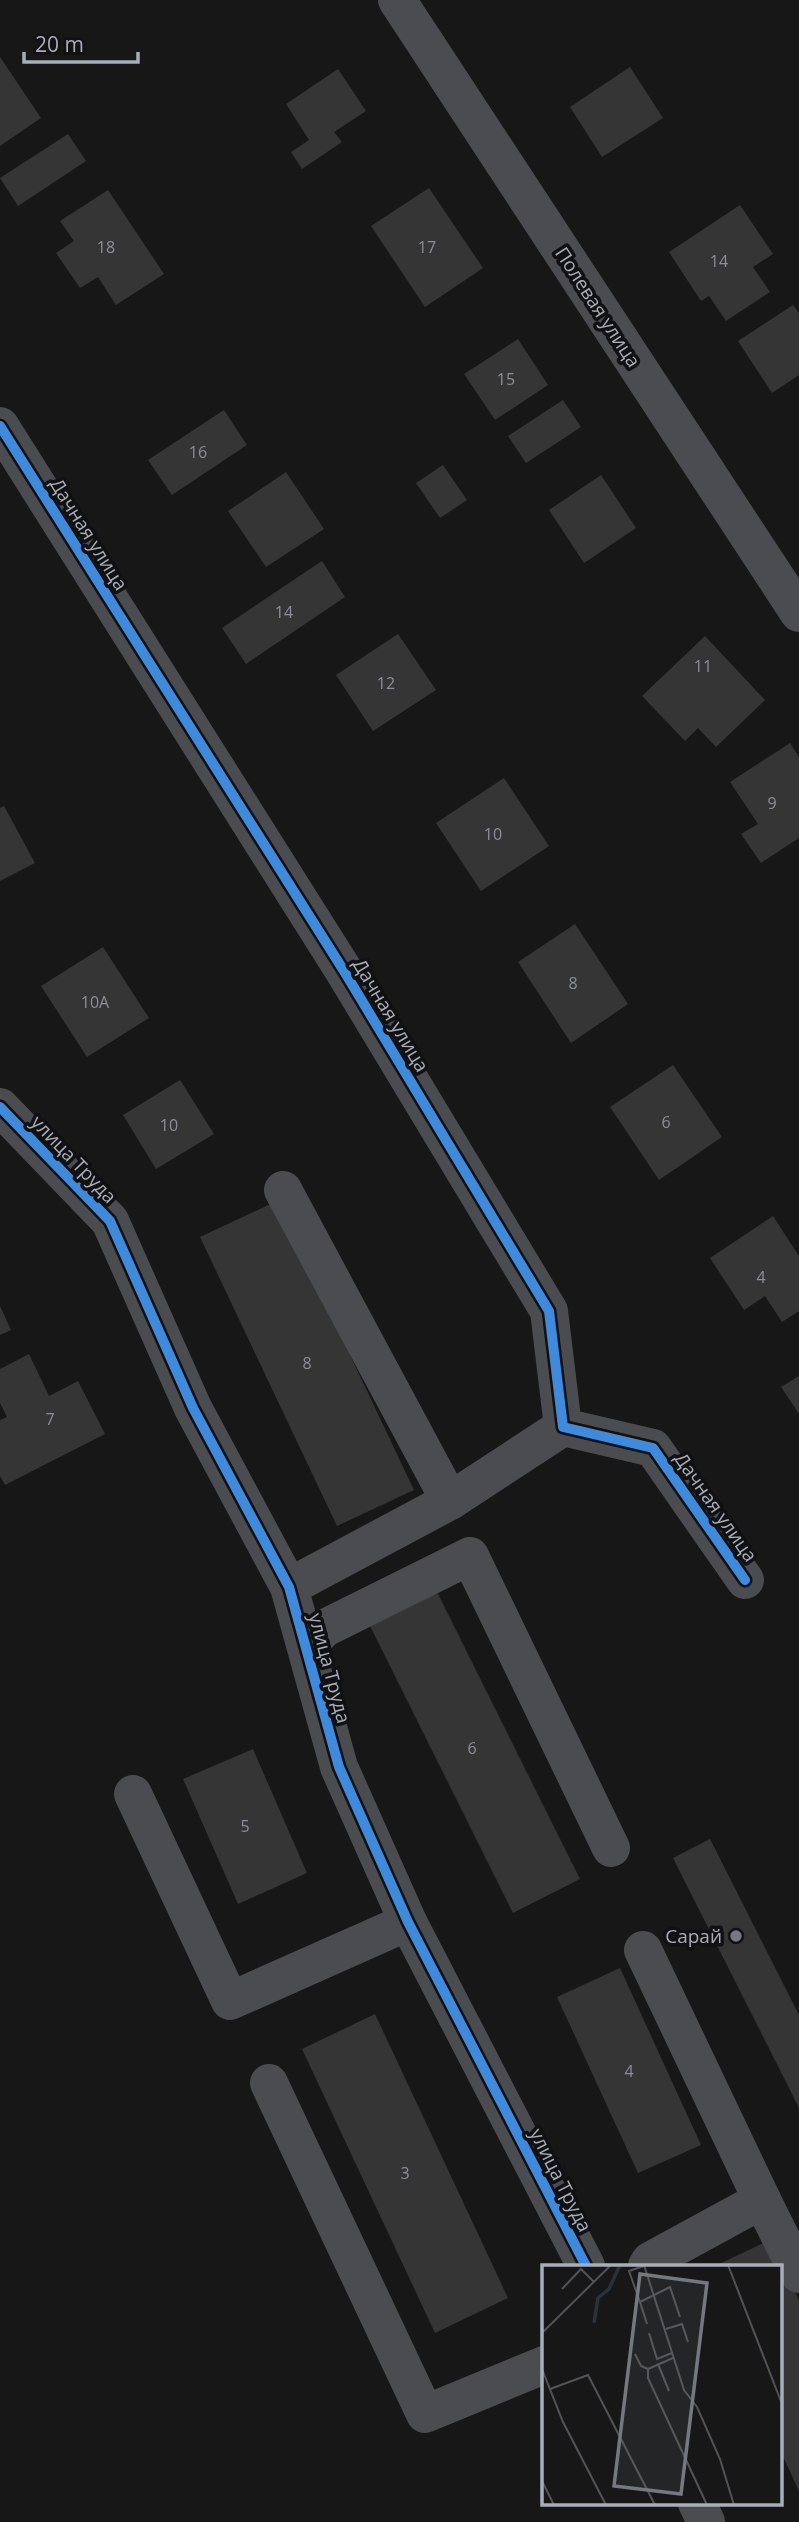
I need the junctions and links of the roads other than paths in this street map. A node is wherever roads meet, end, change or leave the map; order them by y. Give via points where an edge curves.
1 (397, 0) edge
2 (0, 426) edge
3 (799, 613) edge
4 (0, 1107) edge
5 (283, 1190) dead end
6 (563, 1427) junction
7 (450, 1501) junction
8 (745, 1580) dead end
9 (289, 1587) junction
10 (306, 1646) junction
11 (133, 1794) dead end
12 (611, 1848) dead end
13 (408, 1922) junction
14 (643, 1950) dead end
15 (269, 2083) dead end
16 (762, 2200) junction
17 (585, 2265) edge
18 (648, 2265) edge
19 (799, 2274) edge
20 (542, 2366) edge
21 (697, 2504) edge
22 (706, 2522) edge

1 - 3 street, Полевая улица
2 - 6 street, Дачная улица via 344,971 549,1311
4 - 9 street, улица Труда via 110,1222 193,1408
5 - 7 street
6 - 7 street
6 - 8 street, Дачная улица via 653,1448
7 - 9 street
9 - 10 street, улица Труда
10 - 12 street via 325,1628 470,1556
10 - 13 street, улица Труда via 339,1767
11 - 13 street via 230,2001
13 - 17 street, улица Труда
14 - 16 street
15 - 20 street via 425,2414
16 - 18 street
16 - 19 street
21 - 22 street

